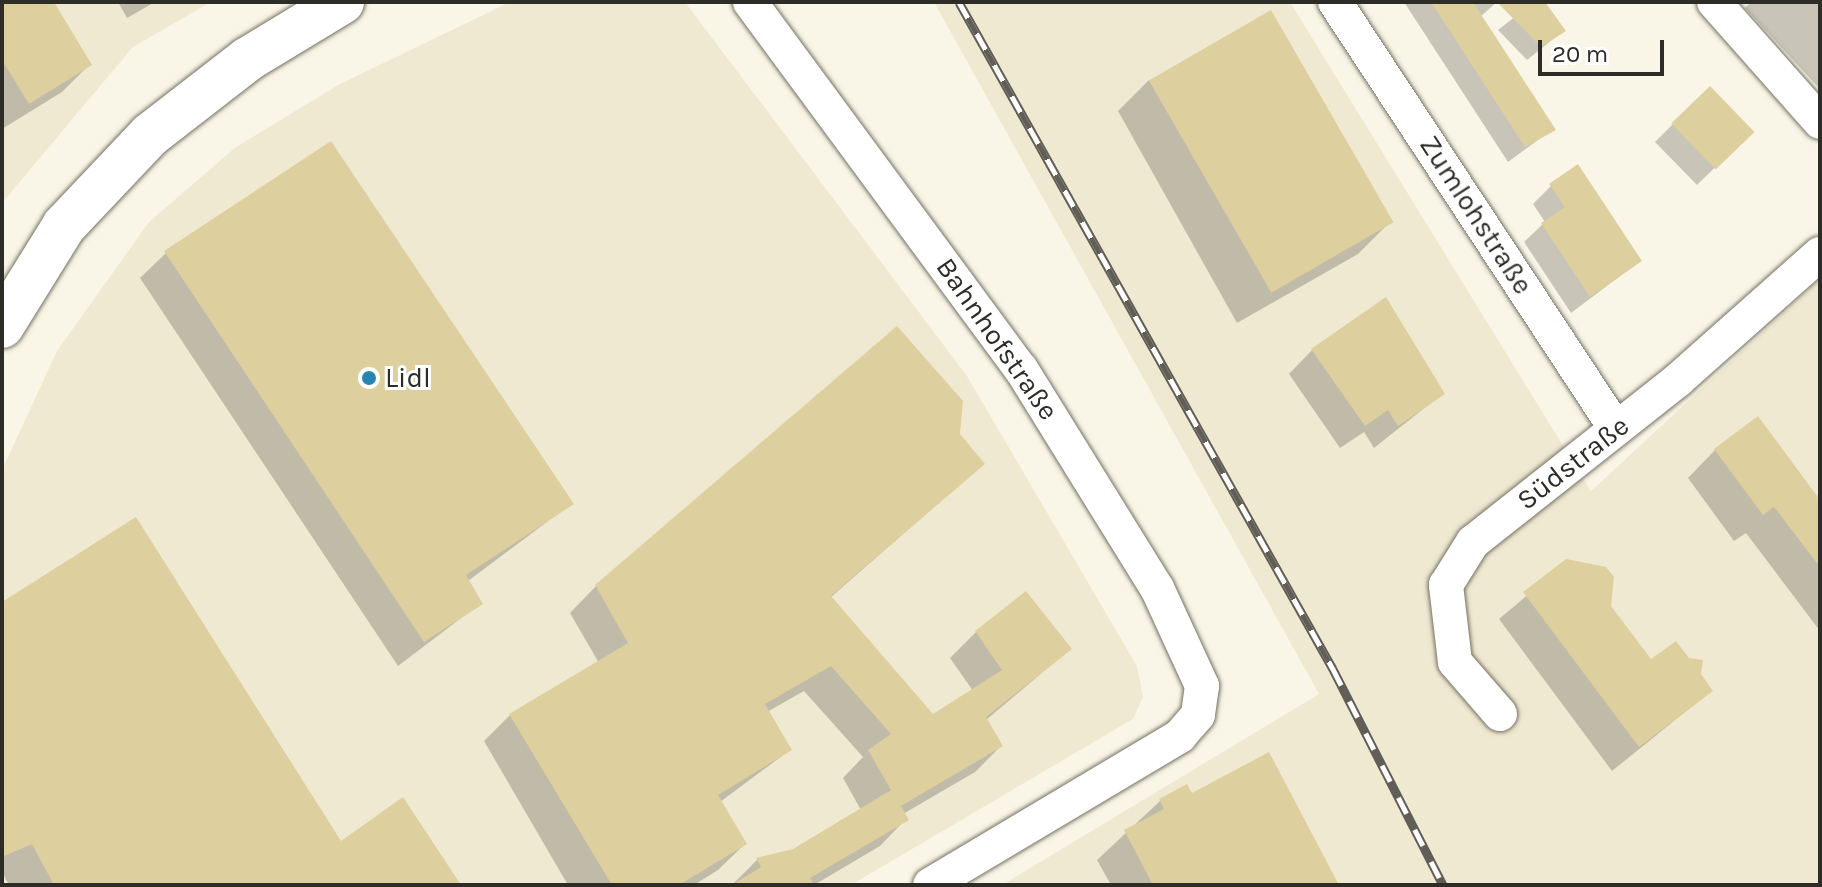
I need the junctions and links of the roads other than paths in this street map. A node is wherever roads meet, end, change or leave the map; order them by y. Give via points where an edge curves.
1 (342, 2) edge
2 (750, 2) edge
3 (1335, 2) edge
4 (1714, 2) edge
5 (1820, 122) edge
6 (1820, 254) edge
7 (2, 326) edge
8 (1616, 429) junction
9 (1500, 714) dead end
10 (930, 885) edge

1 - 7 street via 248,59 150,135 64,226
2 - 10 street, Bahnhofstraße via 971,296 1081,460 1182,635 1202,701 1180,736
3 - 8 street, Zumlohstraße
4 - 5 street
6 - 8 street, Südstraße
8 - 9 street, Südstraße via 1473,542 1446,585 1455,662

